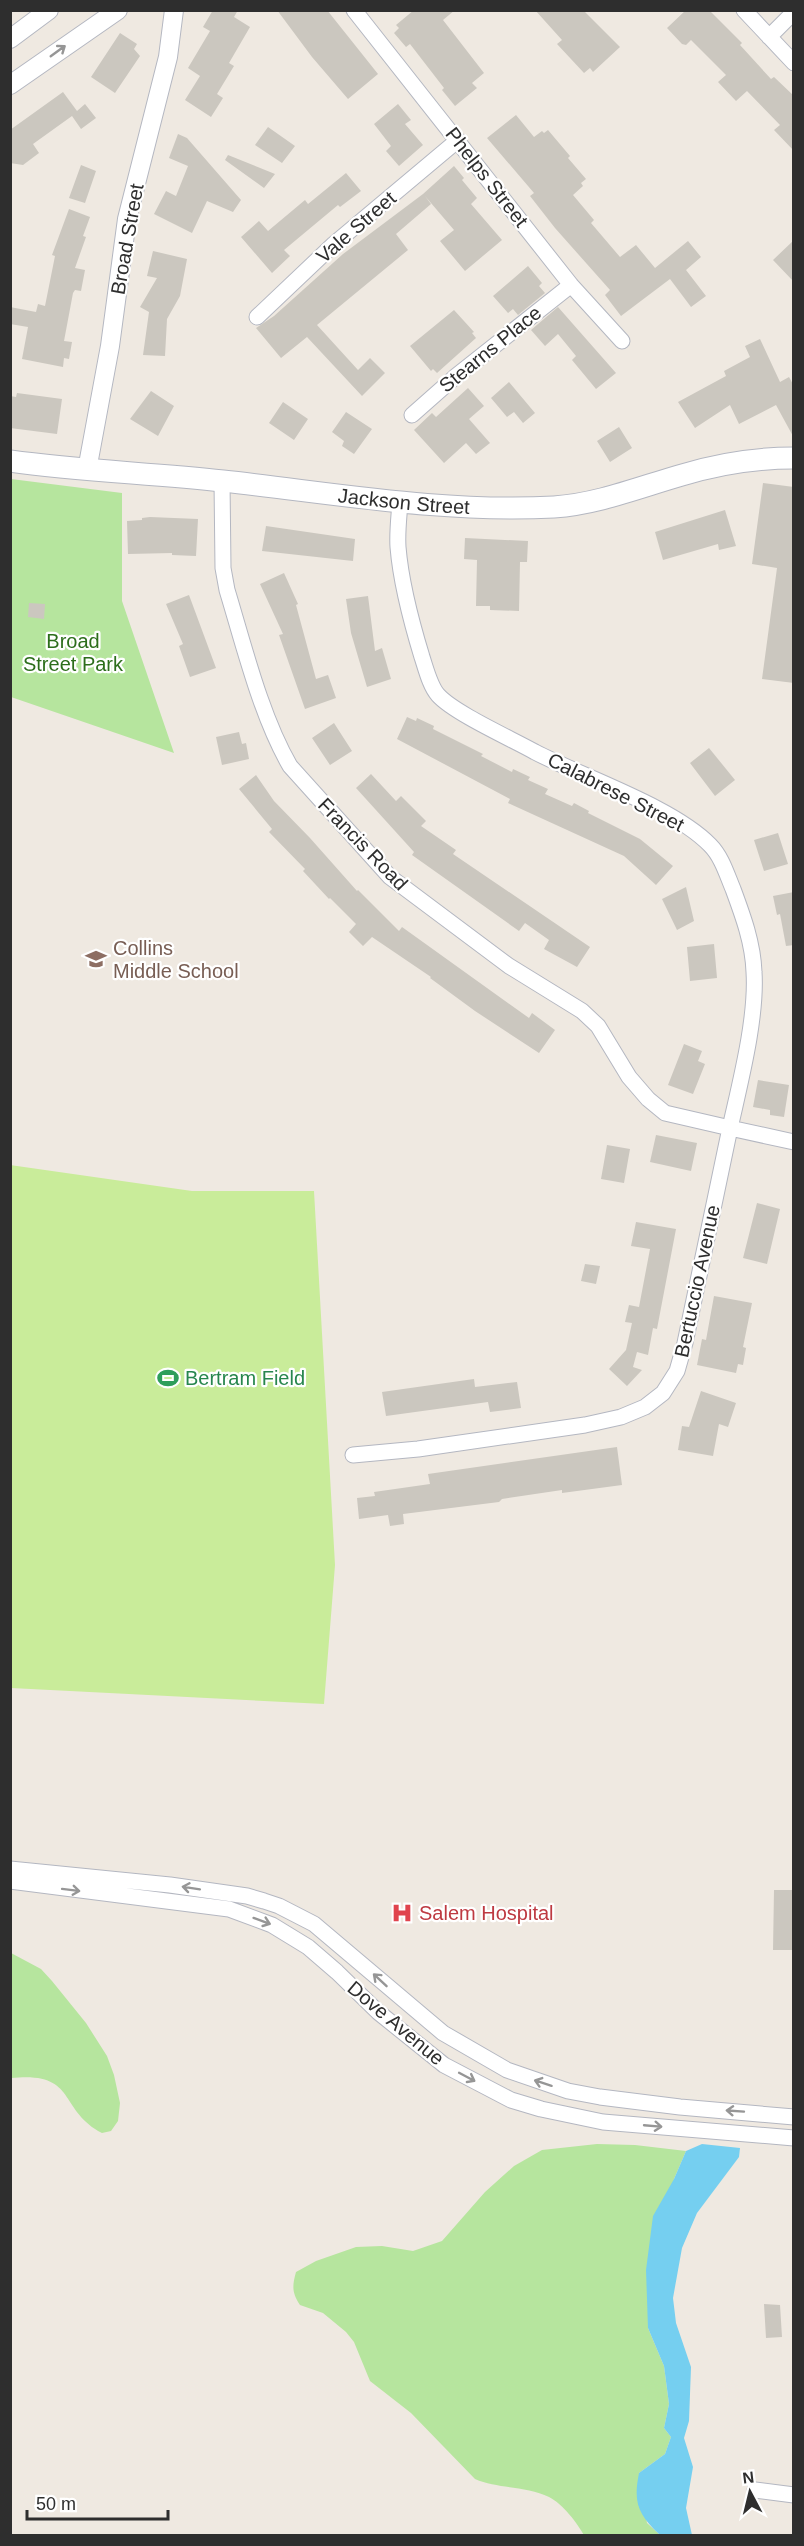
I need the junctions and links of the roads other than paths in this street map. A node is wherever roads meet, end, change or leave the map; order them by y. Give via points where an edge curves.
1 (49, 10) edge
2 (117, 10) edge
3 (174, 10) edge
4 (354, 10) edge
5 (744, 10) edge
6 (794, 12) edge
7 (769, 37) junction
8 (10, 39) edge
9 (794, 63) edge
10 (10, 85) edge
11 (458, 140) junction
12 (571, 285) junction
13 (257, 317) dead end
14 (622, 341) dead end
15 (411, 415) dead end
16 (794, 458) edge
17 (10, 461) edge
18 (87, 470) junction
19 (222, 481) junction
20 (400, 502) junction
21 (730, 1128) junction
22 (794, 1142) edge
23 (354, 1455) dead end
24 (10, 1869) edge
25 (10, 1881) edge
26 (794, 2116) edge
27 (794, 2138) edge
28 (755, 2490) dead end
29 (794, 2495) edge

1 - 8 street
10 -> 2 street
3 - 18 street, Broad Street via 168,57 127,219 110,346
4 - 11 street, Phelps Street
5 - 7 street
6 - 7 street
7 - 9 street
11 - 12 street, Phelps Street
11 - 13 street, Vale Street via 334,244
12 - 14 street, Phelps Street
12 - 15 street, Stearns Place
16 - 20 main road, Jackson Street via 714,466 557,507 481,508
17 - 18 main road, Jackson Street
18 - 19 main road, Jackson Street
19 - 20 main road, Jackson Street
19 - 21 street, Francis Road via 227,590 269,720 290,766 390,877 509,966 582,1011 598,1026 629,1077 665,1113
20 - 21 street, Calabrese Street via 398,545 402,581 427,673 437,694 549,759 653,807 711,846 723,865 745,923 755,974
21 - 22 street
21 - 23 street, Bertuccio Avenue via 685,1343 677,1371 663,1392 645,1407 585,1425
26 -> 24 street, Dove Avenue via 600,2097 568,2091 507,2070 443,2033 314,1924 264,1901 170,1885
25 -> 27 street, Dove Avenue via 229,1909 272,1925 338,1971 378,2012 444,2065 511,2100 603,2122
28 - 29 street

